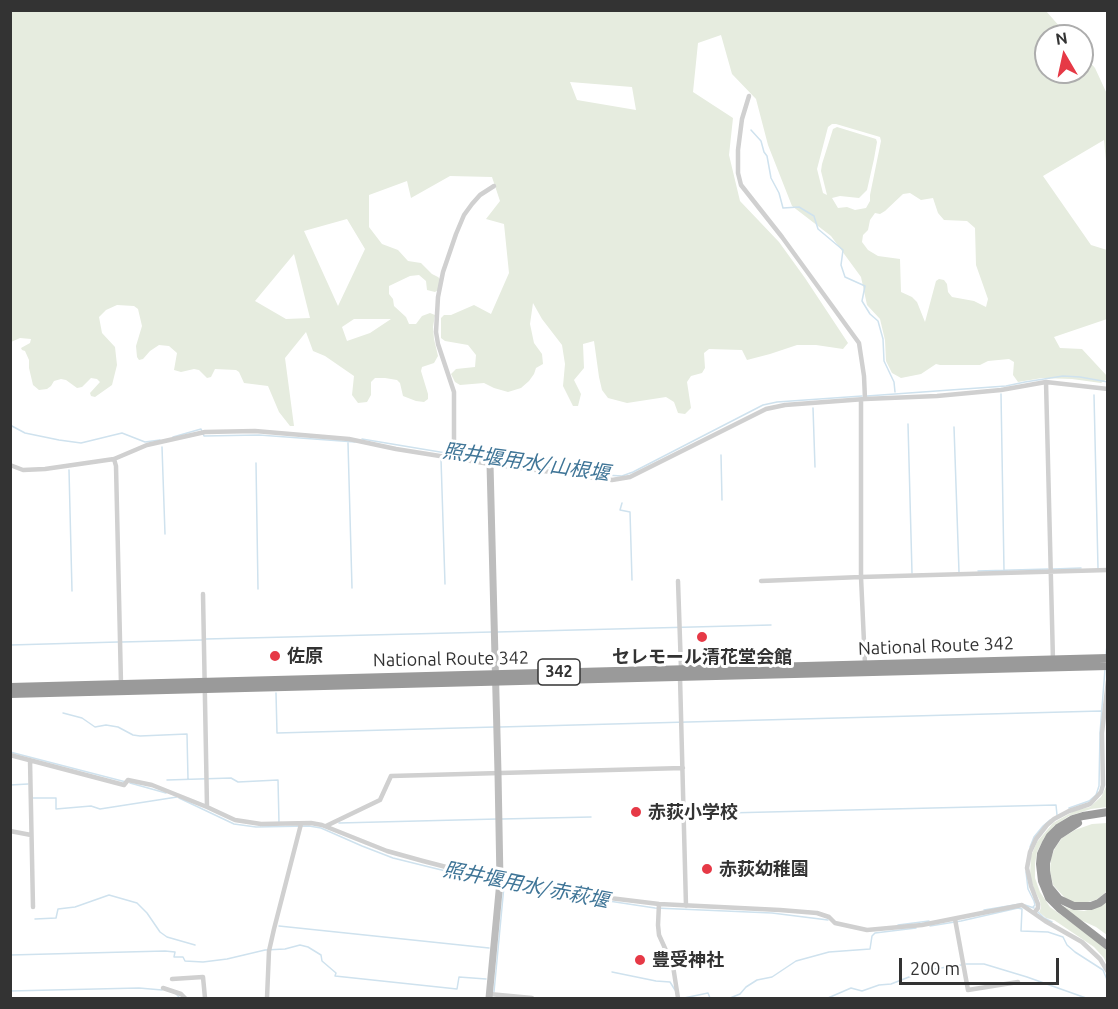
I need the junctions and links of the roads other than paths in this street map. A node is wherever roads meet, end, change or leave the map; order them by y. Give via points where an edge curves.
1 (749, 96) dead end
2 (494, 186) dead end
3 (1046, 382) junction
4 (1107, 389) edge
5 (863, 399) junction
6 (454, 458) junction
7 (114, 459) junction
8 (490, 464) junction
9 (10, 465) edge
10 (1107, 570) edge
11 (1052, 572) junction
12 (861, 577) junction
13 (678, 581) dead end
14 (761, 581) dead end
15 (203, 594) dead end
16 (1107, 658) edge
17 (1053, 663) junction
18 (1107, 666) edge
19 (866, 669) junction
20 (680, 673) junction
21 (496, 678) junction
22 (1107, 681) edge
23 (205, 686) junction
24 (10, 687) edge
25 (121, 687) junction
26 (10, 694) edge
27 (10, 755) edge
28 (30, 760) junction
29 (682, 768) junction
30 (498, 773) junction
31 (207, 807) junction
32 (1107, 812) edge
33 (1107, 817) edge
34 (301, 824) junction
35 (326, 826) junction
36 (10, 831) edge
37 (31, 835) junction
38 (500, 881) junction
39 (1107, 896) edge
40 (659, 904) junction
41 (686, 906) junction
42 (33, 907) dead end
43 (1034, 913) junction
44 (955, 919) junction
45 (1107, 946) edge
46 (1107, 972) edge
47 (172, 979) dead end
48 (1018, 981) dead end
49 (163, 988) dead end
50 (489, 996) edge
51 (185, 999) edge
52 (205, 999) edge
53 (267, 999) edge
54 (532, 999) edge
55 (678, 999) edge

1 - 5 street via 738,150 741,185 859,343
2 - 6 street via 480,195 464,215 438,297 436,332 453,392
3 - 4 street
3 - 5 street via 991,391
3 - 11 street
5 - 8 street via 766,409 625,479
5 - 12 street
6 - 7 street via 349,439 255,431 205,432 147,445
6 - 8 street
7 - 9 street via 34,470
7 - 25 street
8 - 21 street
10 - 11 street
11 - 12 street
11 - 17 street
12 - 14 street
12 - 19 street
13 - 20 street
15 - 23 street
16 - 17 highway, National Route 342 / 342
17 - 18 highway, National Route 342 / 342
17 - 19 highway, National Route 342 / 342
19 - 20 highway, National Route 342 / 342
20 - 21 highway, National Route 342 / 342
20 - 29 street
21 - 23 highway, National Route 342 / 342
21 - 30 street
22 - 43 street via 1101,792 1090,804 1054,819 1036,839 1028,868 1038,904
23 - 25 highway, National Route 342 / 342
23 - 31 street
24 - 25 highway, National Route 342 / 342
25 - 26 highway, National Route 342 / 342
27 - 28 street
28 - 31 street via 124,785 128,780 152,785
28 - 37 street
29 - 30 street
29 - 41 street
30 - 35 street via 391,776 380,800
30 - 38 street
31 - 34 street via 235,820
32 - 45 highway via 1073,819 1058,828 1046,843 1040,864 1049,898
33 - 39 highway via 1079,823 1058,836 1046,863 1049,887 1066,903 1091,906
34 - 35 street
34 - 53 street via 271,940
35 - 38 street via 387,851
36 - 37 street
37 - 42 street
38 - 40 street
38 - 50 street
40 - 41 street
40 - 55 street via 659,935 674,966
41 - 44 street via 817,913 835,923 867,930
43 - 44 street via 1018,905
43 - 46 street via 1082,942
44 - 48 street via 968,990
47 - 52 street via 203,977
49 - 51 street
50 - 54 street

